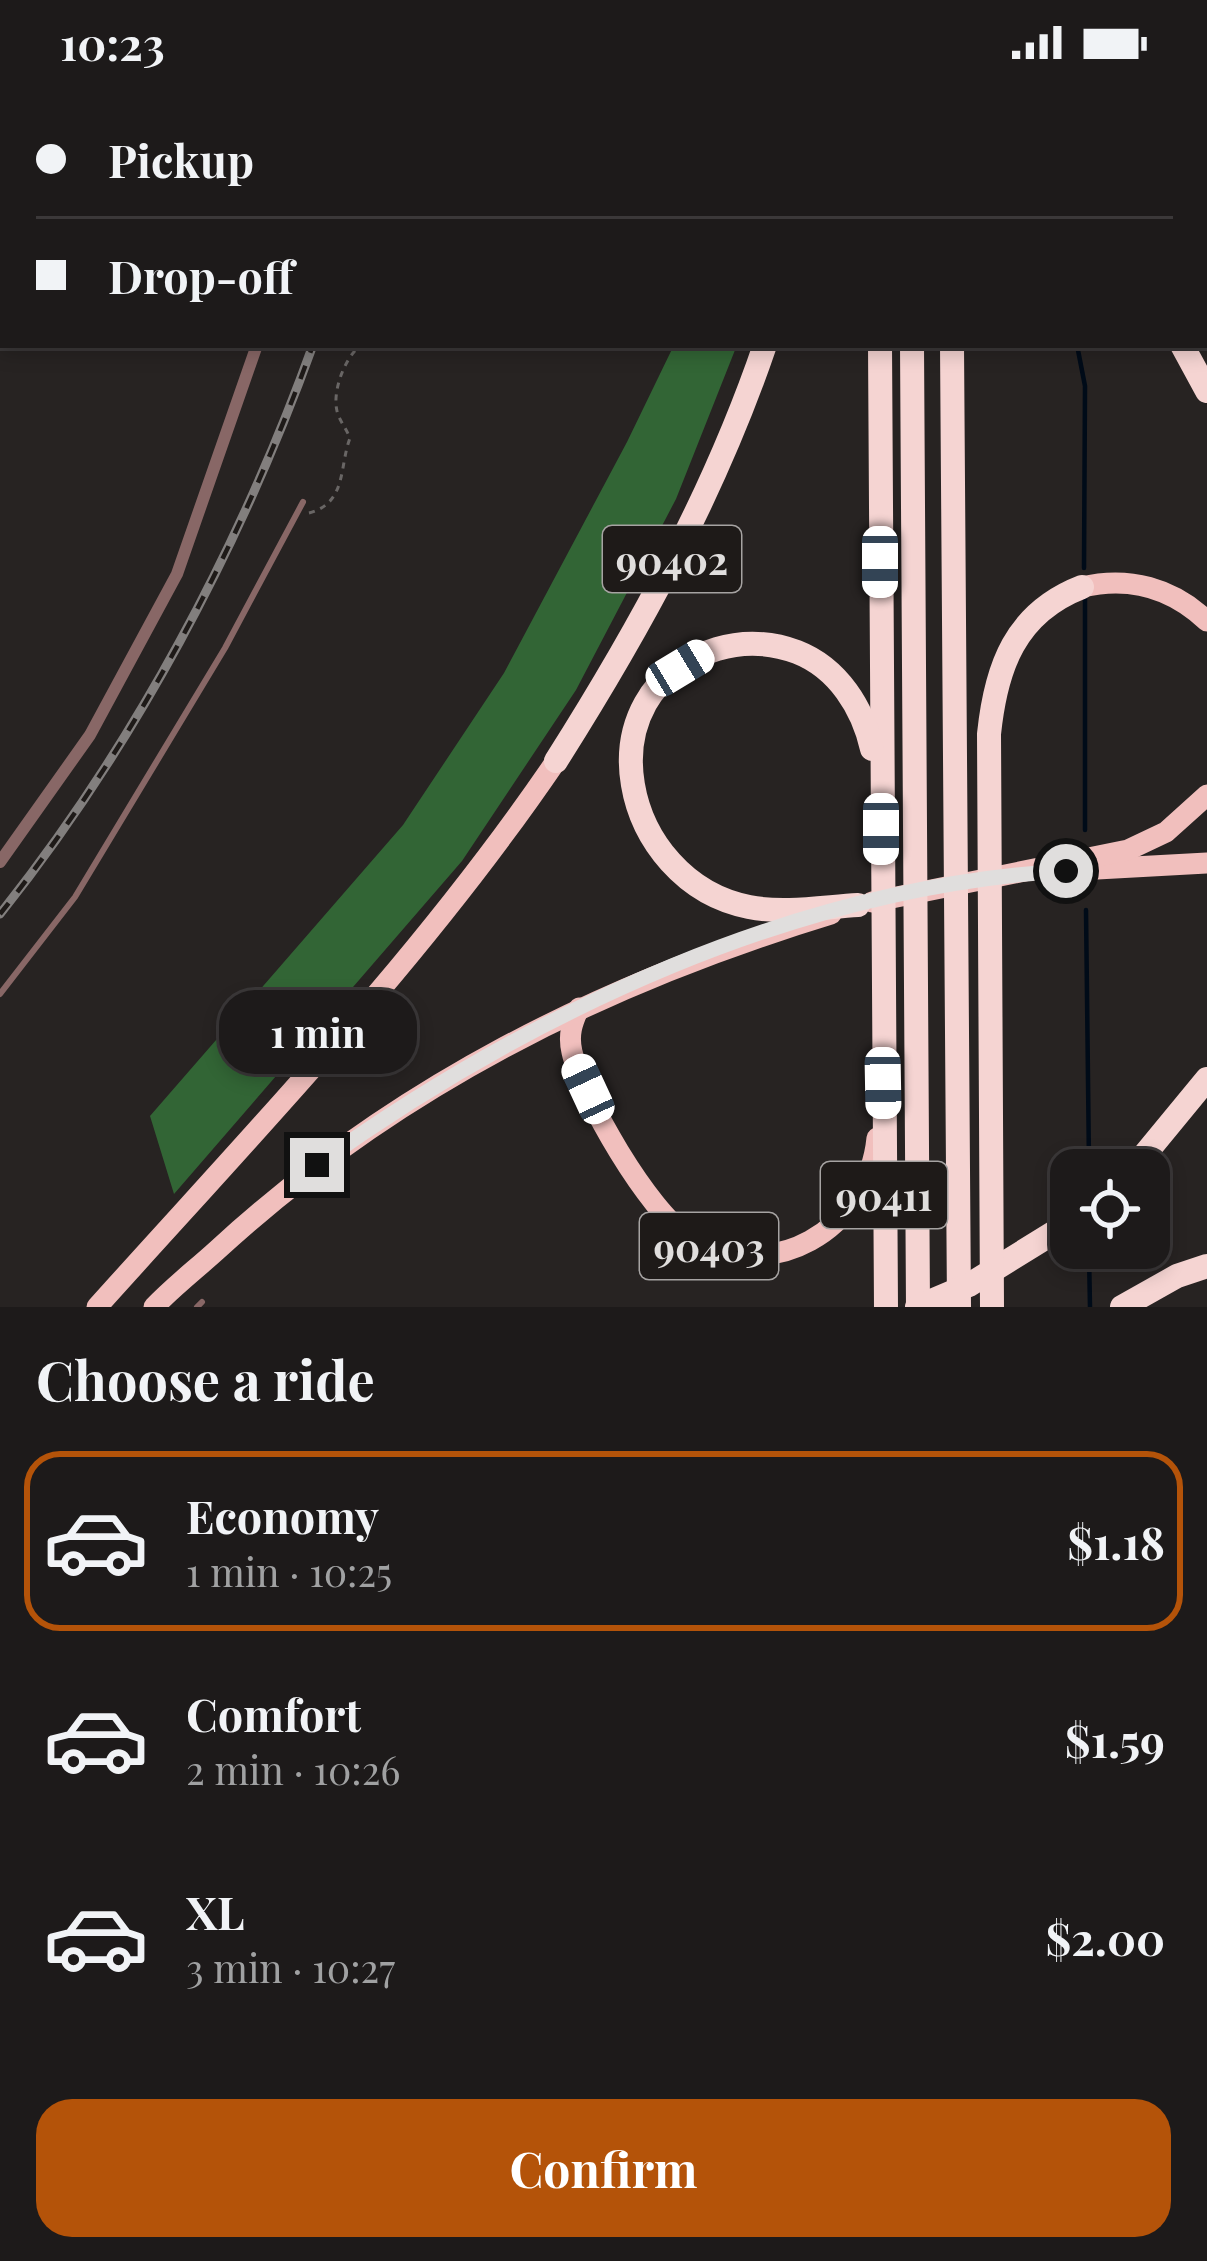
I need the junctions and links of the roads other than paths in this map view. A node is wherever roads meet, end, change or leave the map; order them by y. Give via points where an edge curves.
1 (256, 348) edge
2 (764, 348) edge
3 (880, 348) edge
4 (912, 348) edge
5 (952, 348) edge
6 (1194, 363) edge
7 (1207, 391) edge
8 (303, 502) dead end
9 (1082, 587) joint
10 (1207, 621) edge
11 (556, 761) joint
12 (881, 786) junction
13 (1207, 795) edge
14 (0, 862) edge
15 (1207, 863) edge
16 (1024, 873) junction
17 (858, 905) junction
18 (0, 994) edge
19 (579, 1008) junction
20 (1207, 1079) edge
21 (883, 1083) junction
22 (1149, 1149) edge
23 (1050, 1236) edge
24 (1207, 1266) edge
25 (97, 1307) edge
26 (154, 1307) edge
27 (886, 1307) edge
28 (918, 1307) edge
29 (958, 1307) edge
30 (992, 1307) edge
31 (1122, 1307) edge

1 - 14 street via 177,574 90,735
2 - 11 highway, 90402 via 711,481
3 - 12 highway, 90411
4 - 28 highway
5 - 29 highway
6 - 7 highway
8 - 18 lane via 75,897
9 - 10 highway via 1152,587
9 - 30 highway via 1024,626 993,694
11 - 25 highway, 90402 via 405,963
12 - 17 highway via 854,702 822,665 779,646 730,645 680,668 657,686 631,750 631,790 646,830 694,884 771,910
12 - 21 highway, 90411
13 - 16 highway via 1183,820 1128,850
15 - 16 highway
16 - 17 highway
17 - 19 highway via 721,947
19 - 21 highway, 90403 via 572,1057 645,1193 692,1239 737,1254 785,1253 839,1221 876,1152
19 - 26 highway via 340,1149
20 - 22 highway
21 - 27 highway, 90411
23 - 28 highway
24 - 31 highway

